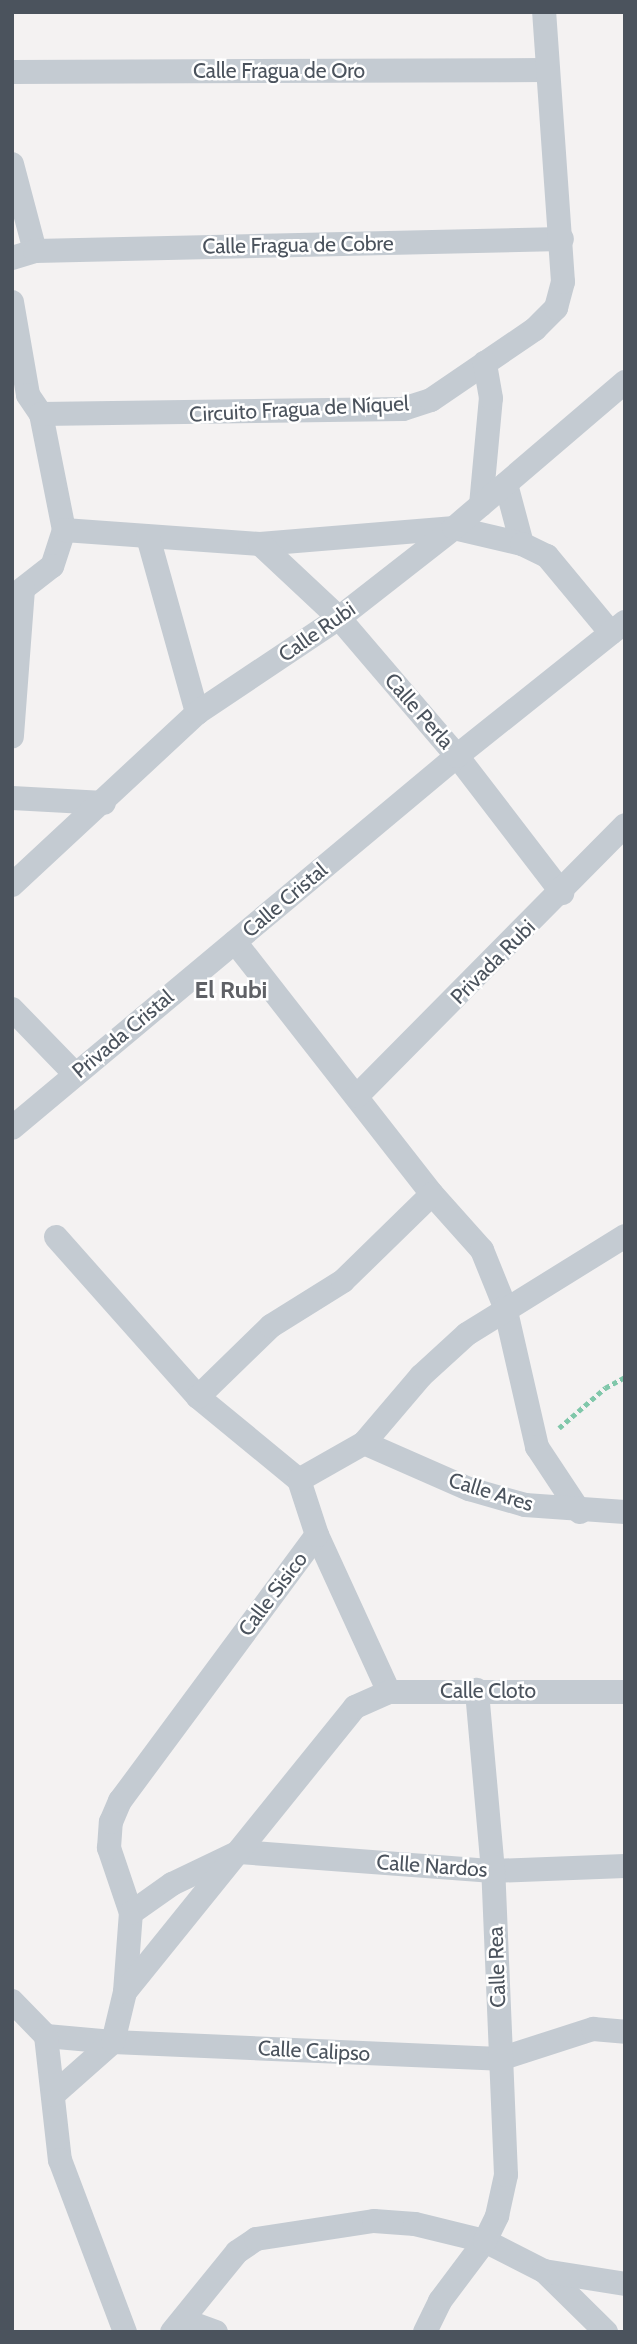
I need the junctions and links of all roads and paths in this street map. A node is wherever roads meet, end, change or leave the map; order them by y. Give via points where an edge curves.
1 (544, 12) edge
2 (546, 70) junction
3 (12, 72) edge
4 (12, 164) edge
5 (562, 239) junction
6 (23, 254) edge
7 (12, 302) edge
8 (485, 363) junction
9 (625, 382) edge
10 (40, 414) junction
11 (506, 484) junction
12 (481, 505) junction
13 (454, 528) junction
14 (64, 530) junction
15 (148, 537) junction
16 (260, 544) junction
17 (522, 544) junction
18 (18, 589) edge
19 (339, 618) junction
20 (618, 628) edge
21 (197, 713) junction
22 (13, 726) edge
23 (457, 755) junction
24 (12, 798) edge
25 (104, 803) junction
26 (625, 825) edge
27 (12, 885) edge
28 (562, 893) junction
29 (234, 942) junction
30 (12, 1009) edge
31 (75, 1074) junction
32 (357, 1096) junction
33 (12, 1128) edge
34 (432, 1194) junction
35 (625, 1236) edge
36 (56, 1237) dead end
37 (505, 1307) junction
38 (625, 1377) edge
39 (198, 1397) junction
40 (363, 1443) junction
41 (537, 1447) junction
42 (299, 1480) junction
43 (580, 1512) junction
44 (625, 1512) edge
45 (317, 1535) junction
46 (477, 1690) junction
47 (389, 1692) junction
48 (625, 1692) edge
49 (239, 1852) junction
50 (625, 1866) edge
51 (493, 1871) junction
52 (131, 1913) junction
53 (125, 1992) junction
54 (12, 2001) edge
55 (625, 2032) edge
56 (46, 2036) junction
57 (113, 2042) junction
58 (500, 2059) junction
59 (53, 2095) junction
60 (485, 2241) junction
61 (544, 2272) junction
62 (625, 2284) edge
63 (178, 2326) edge
64 (125, 2332) edge
65 (216, 2332) edge
66 (425, 2332) edge
67 (606, 2332) edge

1 - 2 street, Circuito Fragua de Níquel
2 - 3 street, Calle Fragua de Oro
2 - 5 street, Circuito Fragua de Níquel
4 - 6 street
5 - 6 street, Calle Fragua de Cobre
5 - 8 street, Circuito Fragua de Níquel via 563,282 556,308 536,329
7 - 10 street via 27,394
8 - 10 street, Circuito Fragua de Níquel via 431,400 403,409
8 - 12 street via 491,397
9 - 11 street, Calle Rubi
10 - 14 street
11 - 12 street, Calle Rubi
11 - 17 street
12 - 13 street, Calle Rubi
13 - 16 street
13 - 17 street
13 - 19 street, Calle Rubi
14 - 15 street
14 - 18 street via 52,566
15 - 16 street
15 - 21 street
16 - 19 street, Calle Perla
17 - 20 street via 547,556
18 - 22 street
19 - 21 street, Calle Rubi
19 - 23 street, Calle Perla
20 - 23 street, Calle Cristal
21 - 25 street, Calle Rubi
23 - 28 street, Calle Perla
23 - 29 street, Calle Cristal
24 - 25 street
25 - 27 street, Calle Rubi
26 - 28 street, Privada Rubi
28 - 32 street, Privada Rubi
29 - 31 street, Privada Cristal
29 - 32 street, Calle Cristal
30 - 31 street
31 - 33 street, Privada Cristal
32 - 34 street, Calle Cristal
34 - 37 street, Calle Cristal via 482,1250
34 - 39 street via 343,1281 271,1326
35 - 37 street
36 - 39 street
37 - 40 street via 421,1376
37 - 41 street, Calle Cristal
38 - 41 path
39 - 42 street
40 - 42 street
40 - 43 street, Calle Ares via 469,1489 525,1505
41 - 43 street
42 - 45 street, Calle Sisico
43 - 44 street, Calle Ares
45 - 47 street
45 - 52 street, Calle Sisico via 120,1801 109,1848
46 - 47 street, Calle Cloto
46 - 48 street, Calle Cloto
46 - 51 street, Calle Rea
47 - 49 street, Calle Cloto via 355,1707
49 - 51 street, Calle Nardos
49 - 52 street via 172,1884
49 - 53 street
50 - 51 street, Calle Nardos
51 - 58 street, Calle Rea
52 - 53 street
53 - 57 street
54 - 56 street
55 - 58 street, Calle Calipso via 593,2029
56 - 57 street, Calle Calipso
56 - 59 street
57 - 58 street, Calle Calipso
57 - 59 street
58 - 60 street, Calle Rea via 506,2175 497,2216
59 - 64 street via 60,2160
60 - 61 street
60 - 63 street via 415,2224 374,2221 256,2239 237,2252
60 - 66 street, Calle Rea via 440,2301
61 - 62 street
61 - 67 street
63 - 65 street

